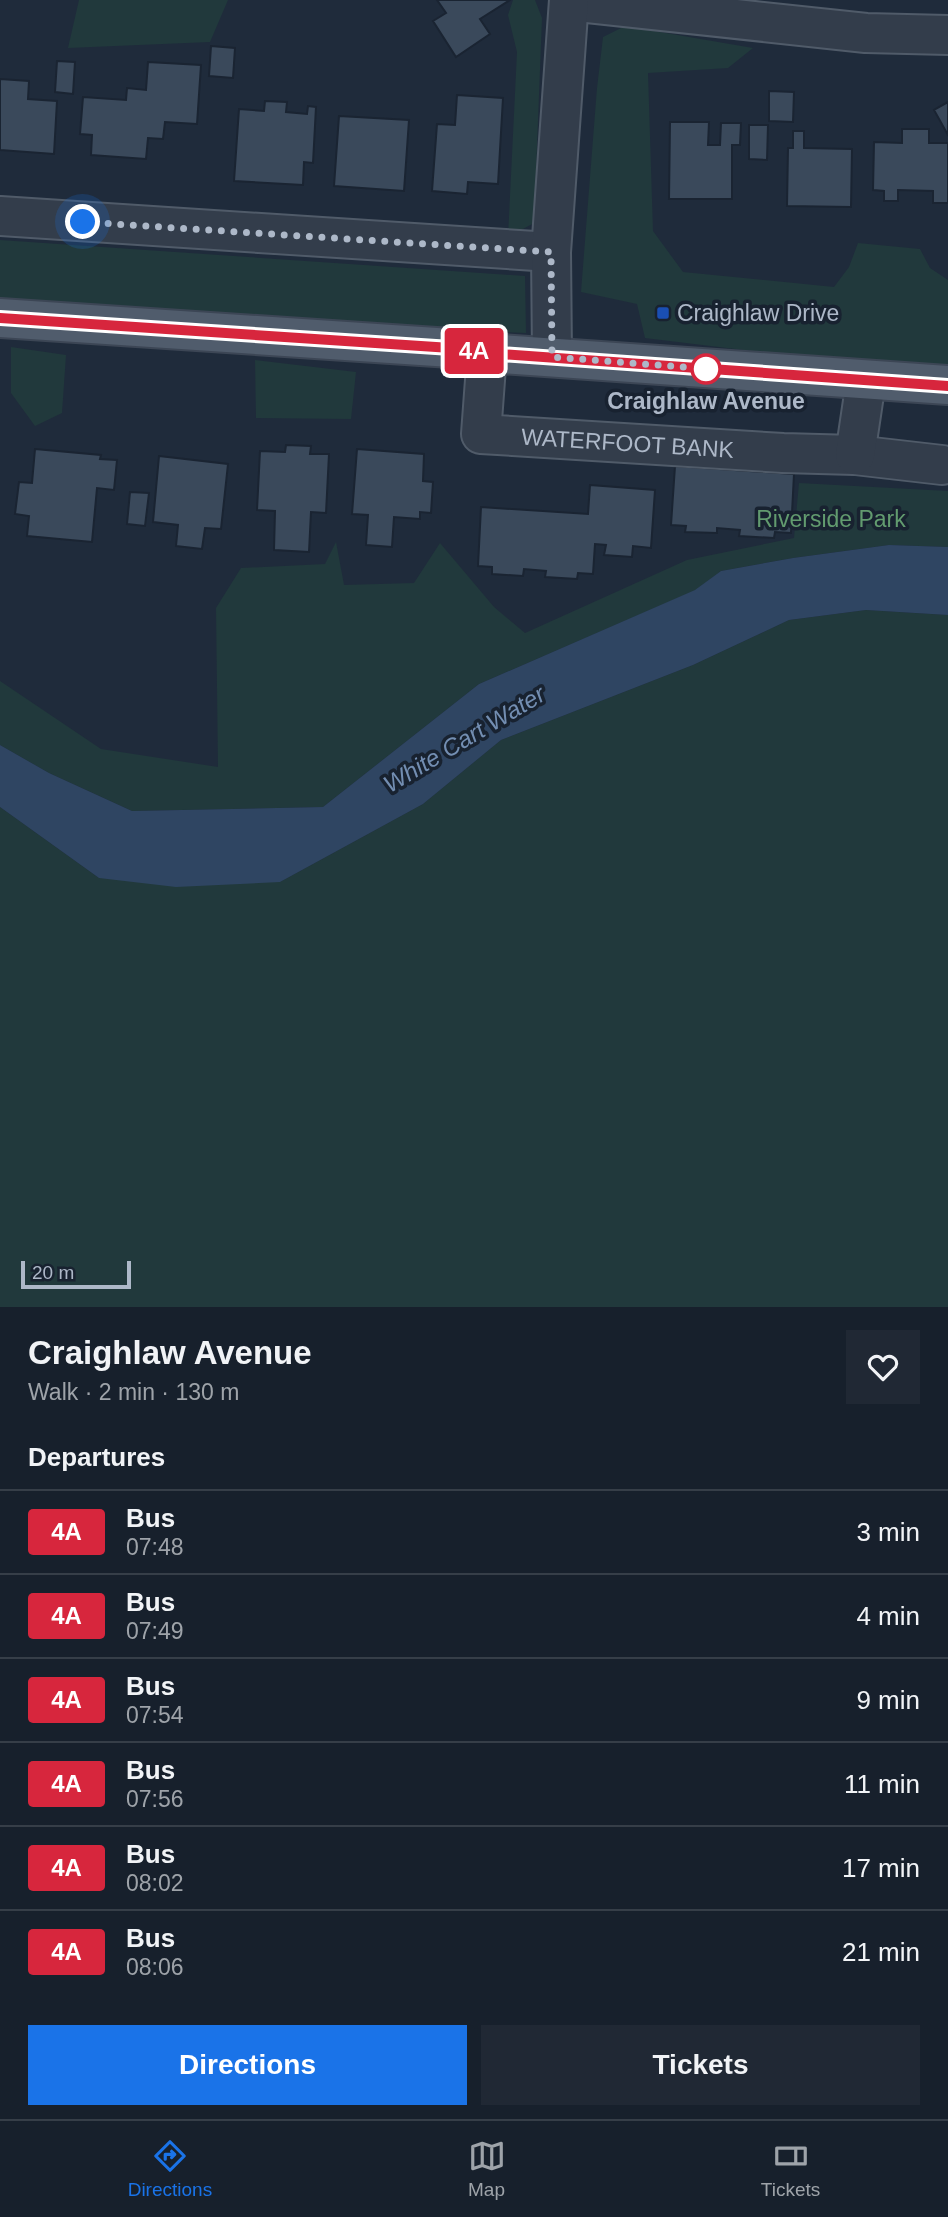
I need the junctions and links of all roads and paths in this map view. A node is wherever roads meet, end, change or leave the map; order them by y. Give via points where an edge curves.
1 (569, 1) edge
2 (948, 35) edge
3 (0, 216) edge
4 (551, 252) junction
5 (0, 318) edge
6 (487, 353) junction
7 (552, 357) junction
8 (866, 381) junction
9 (948, 386) edge
10 (855, 455) junction
11 (942, 465) dead end

1 - 2 street via 866,33
1 - 4 street
3 - 4 street
4 - 7 street
5 - 6 main road
6 - 7 main road
6 - 10 street, WATERFOOT BANK via 481,434
7 - 8 main road
8 - 9 main road
8 - 10 street
10 - 11 street, WATERFOOT BANK

